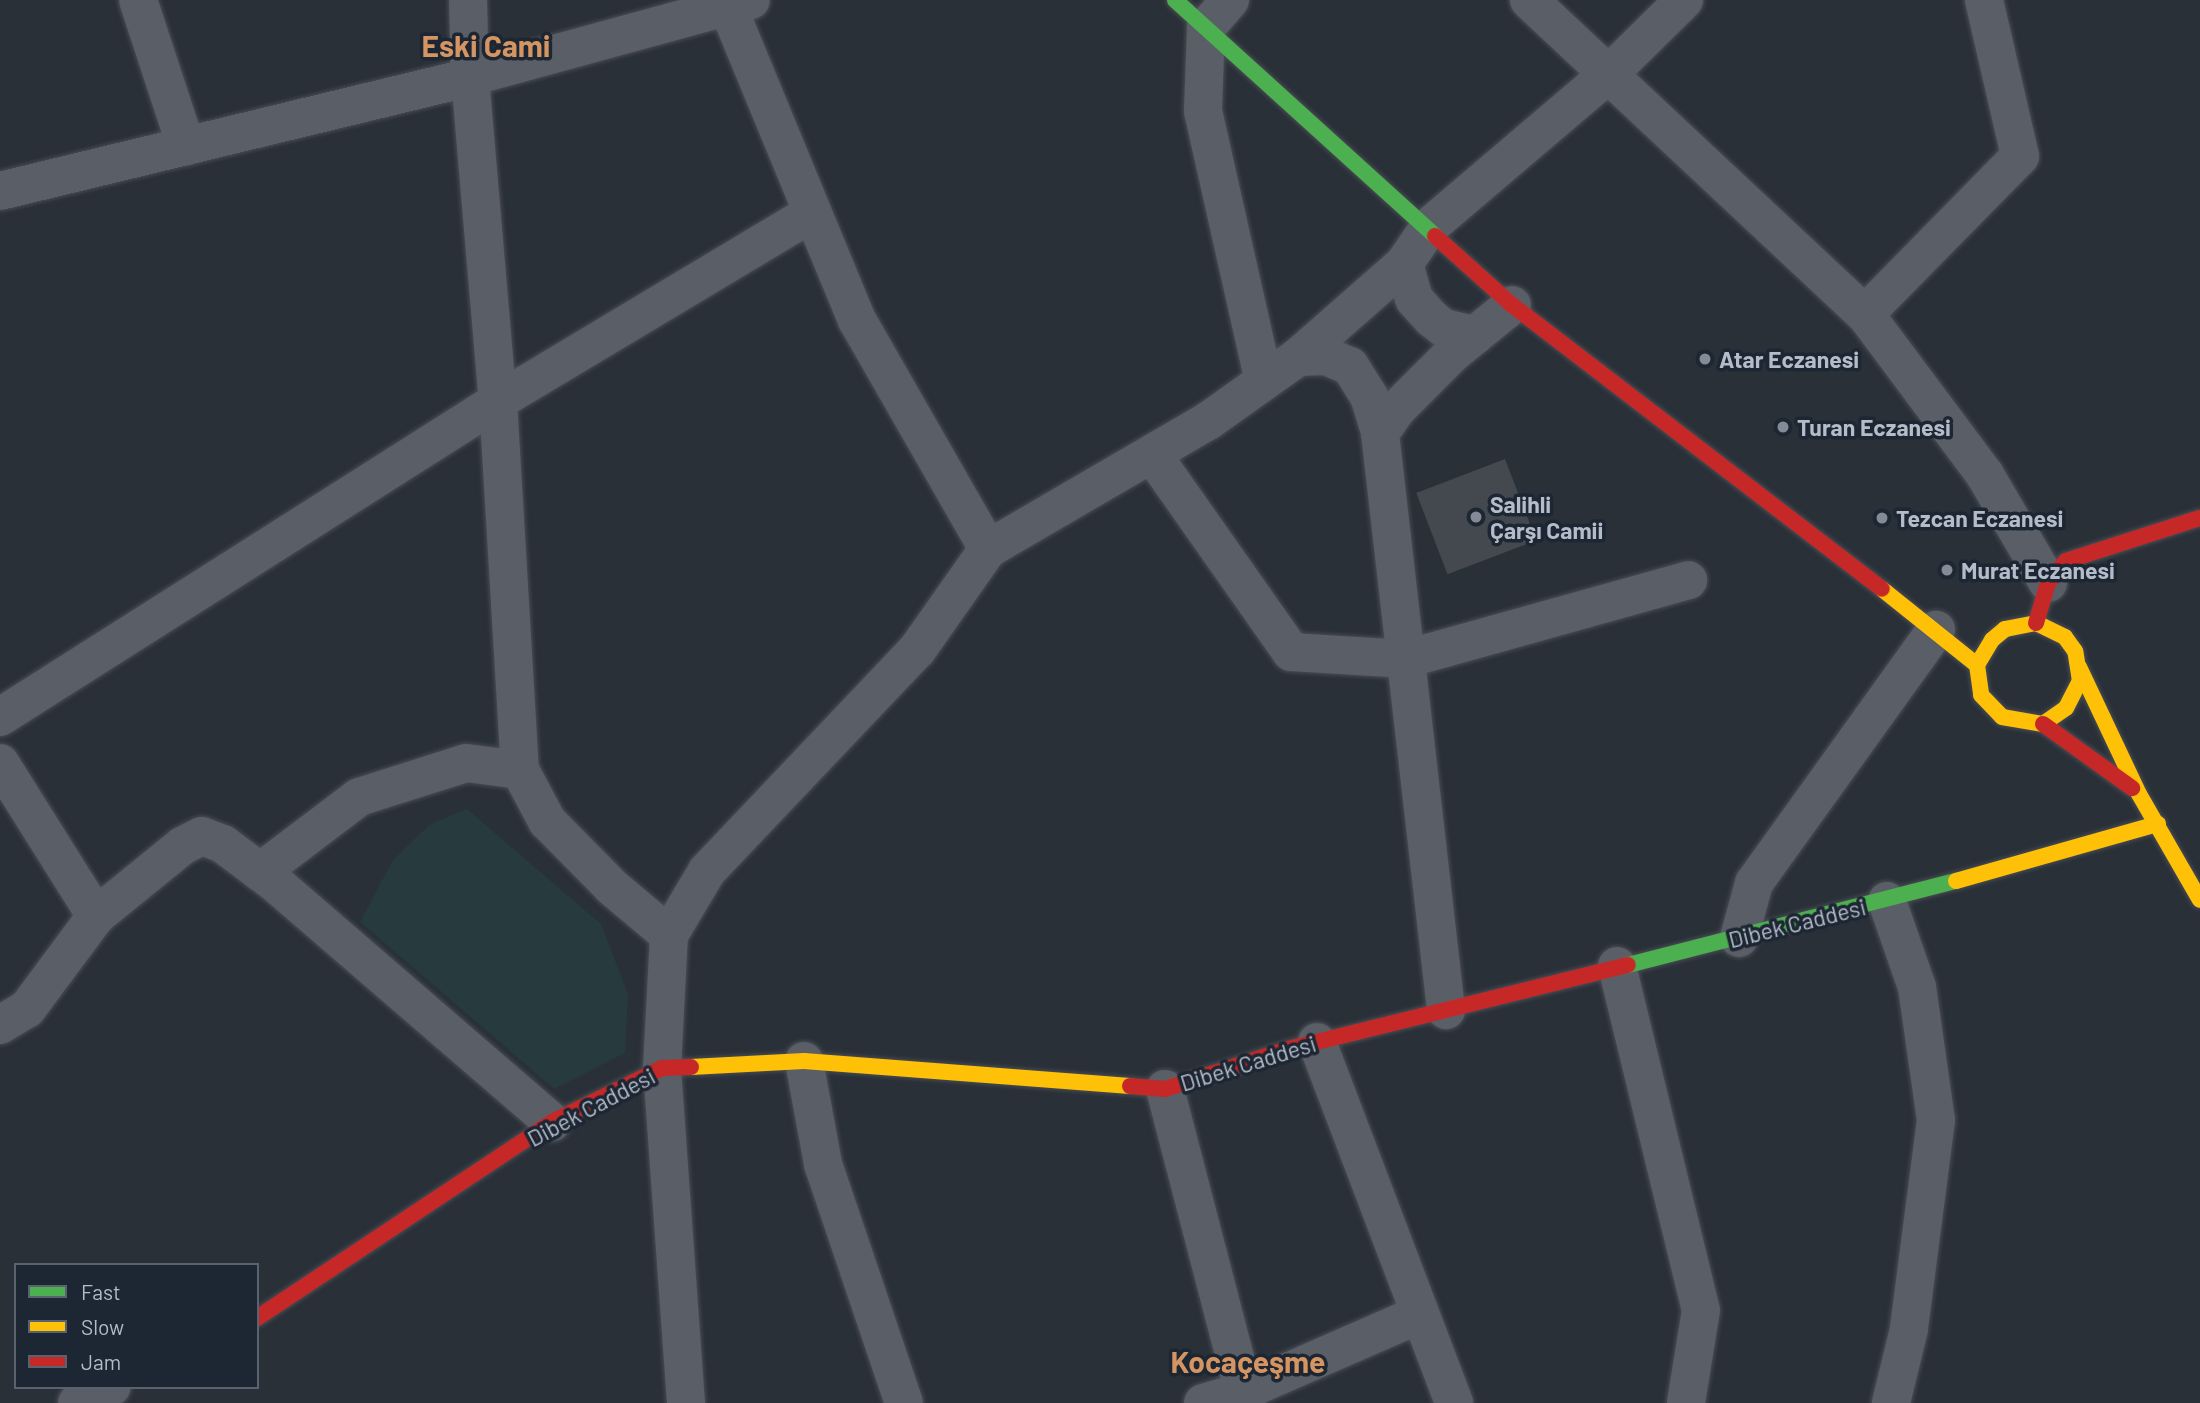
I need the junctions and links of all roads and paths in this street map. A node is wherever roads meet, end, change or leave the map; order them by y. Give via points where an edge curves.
1 (138, 0) edge
2 (468, 0) edge
3 (1175, 0) edge
4 (1529, 0) edge
5 (1684, 0) edge
6 (1983, 0) edge
7 (734, 2) edge
8 (1218, 14) edge
9 (1610, 73) junction
10 (470, 77) junction
11 (186, 146) junction
12 (0, 191) edge
13 (812, 213) junction
14 (1430, 226) junction
15 (1404, 264) junction
16 (1512, 305) junction
17 (1866, 314) junction
18 (1475, 335) junction
19 (1298, 357) junction
20 (1264, 381) junction
21 (498, 401) junction
22 (1380, 433) junction
23 (1152, 454) junction
24 (2200, 518) edge
25 (988, 549) junction
26 (1688, 580) dead end
27 (2048, 583) junction
28 (2036, 623) junction
29 (1936, 630) junction
30 (1406, 659) junction
31 (1977, 665) junction
32 (2079, 667) junction
33 (0, 717) edge
34 (2043, 724) junction
35 (0, 763) edge
36 (520, 770) junction
37 (2139, 794) junction
38 (2158, 824) junction
39 (260, 872) junction
40 (2200, 900) edge
41 (1887, 901) junction
42 (96, 916) junction
43 (669, 936) junction
44 (1739, 938) junction
45 (1617, 966) junction
46 (1446, 1010) junction
47 (0, 1025) edge
48 (1317, 1042) junction
49 (804, 1060) junction
50 (662, 1068) junction
51 (1165, 1088) junction
52 (552, 1122) junction
53 (1420, 1314) junction
54 (259, 1317) edge
55 (107, 1389) edge
56 (1245, 1397) edge
57 (77, 1403) edge
58 (686, 1403) edge
59 (904, 1403) edge
60 (1203, 1403) edge
61 (1454, 1403) edge
62 (1686, 1403) edge
63 (1891, 1403) edge

1 - 11 street
2 - 10 street
3 - 8 street
4 - 9 street
5 - 9 street
6 - 17 street via 2020,156
7 - 10 street
7 - 13 street
8 - 14 street
8 - 20 street via 1203,111
9 - 14 street
9 - 17 street
10 - 11 street
10 - 21 street
11 - 12 street
13 - 21 street
13 - 25 street via 857,320
14 - 15 street
14 - 16 street
15 - 18 street via 1414,299 1431,318 1444,328
15 - 19 street
16 - 18 street
16 - 29 street
17 - 27 street via 1985,475
18 - 22 street via 1397,409
19 - 20 street
19 - 22 street via 1326,356 1350,366 1369,396
20 - 23 street
21 - 33 street
21 - 36 street
22 - 30 street
23 - 25 street
23 - 30 street via 1291,652
24 - 27 street via 2066,561
25 - 43 street via 917,650 707,871
26 - 30 street
27 - 28 street
28 - 31 street via 2005,629 1992,640
28 - 32 street via 2065,637
29 - 31 street
29 - 44 street via 1754,883
30 - 46 street
31 - 34 street via 1981,695 1990,708 2012,722
32 - 34 street via 2075,696
32 - 37 street
34 - 37 street
35 - 42 street
36 - 39 street via 466,763 359,797
36 - 43 street via 547,821
37 - 38 street
38 - 40 street
38 - 41 street, Dibek Caddesi
39 - 42 street via 223,844 202,836 182,846
39 - 52 street
41 - 44 street, Dibek Caddesi
41 - 63 street via 1917,987 1936,1120 1909,1329
42 - 47 street via 27,1009
43 - 50 street
44 - 45 street, Dibek Caddesi
45 - 46 street, Dibek Caddesi
45 - 62 street via 1701,1310
46 - 48 street, Dibek Caddesi
48 - 51 street, Dibek Caddesi
48 - 53 street
49 - 50 street, Dibek Caddesi
49 - 51 street, Dibek Caddesi
49 - 59 street via 824,1164
50 - 52 street, Dibek Caddesi
50 - 58 street
51 - 56 street
52 - 54 street, Dibek Caddesi
53 - 56 street
53 - 61 street
55 - 57 street
56 - 60 street

